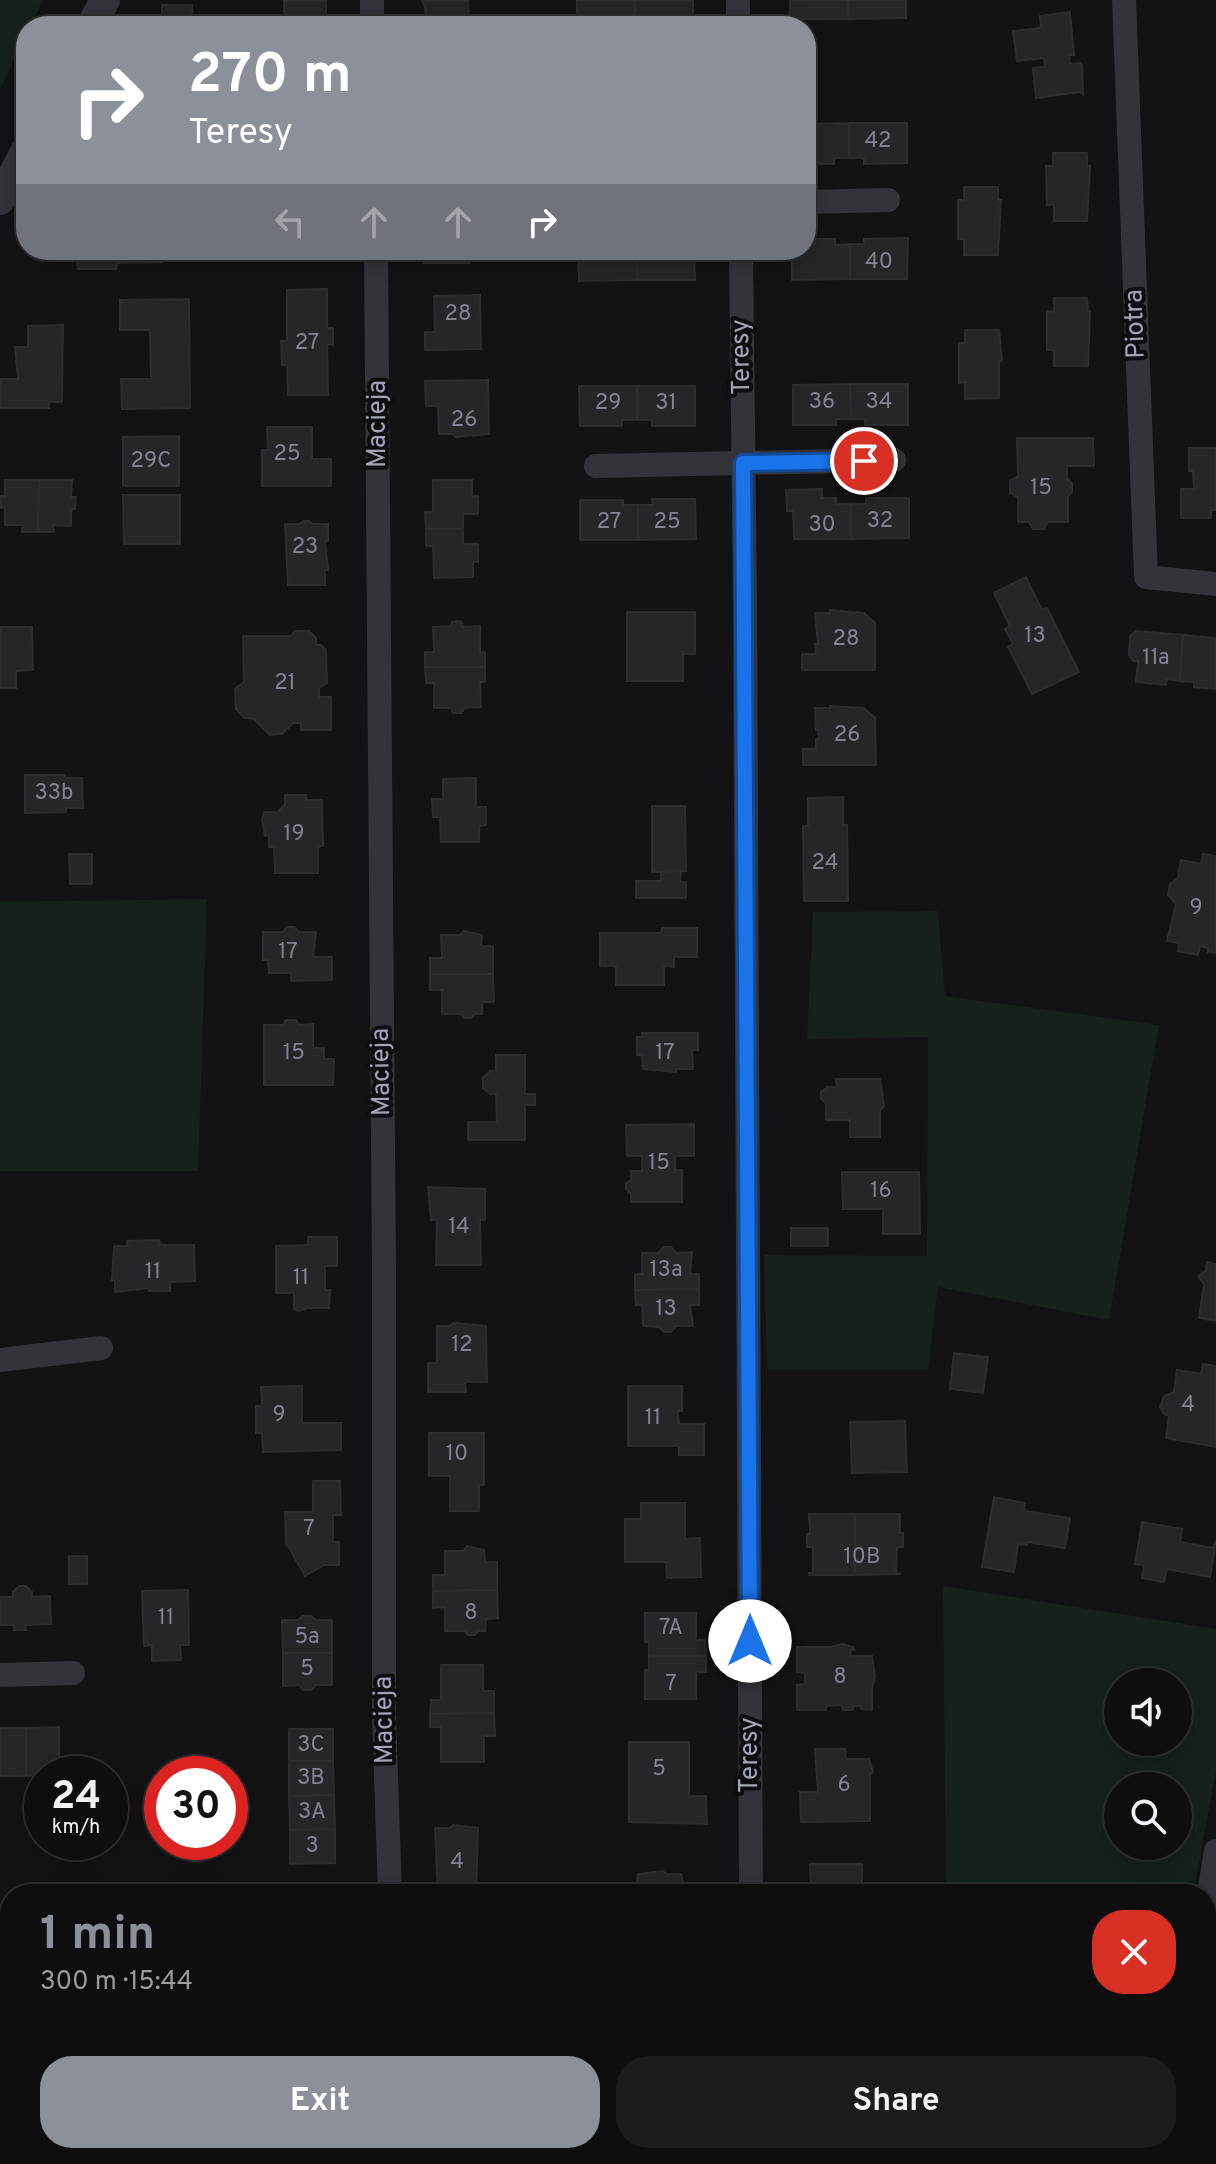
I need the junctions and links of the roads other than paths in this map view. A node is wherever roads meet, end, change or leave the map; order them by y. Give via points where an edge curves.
1 (1124, 0) edge
2 (16, 169) edge
3 (0, 200) edge
4 (888, 200) dead end
5 (816, 202) edge
6 (376, 260) edge
7 (741, 260) edge
8 (894, 460) dead end
9 (743, 463) junction
10 (596, 466) dead end
11 (1216, 584) edge
12 (101, 1348) dead end
13 (0, 1360) edge
14 (73, 1673) dead end
15 (0, 1675) edge
16 (1216, 1851) edge
17 (390, 1884) edge
18 (751, 1884) edge
19 (1210, 1884) edge

1 - 11 street, Piotra via 1146,577
2 - 3 street
4 - 5 street
6 - 17 street, Macieja via 384,1716
7 - 9 street, Teresy
8 - 9 street
9 - 10 street
9 - 18 street, Teresy
12 - 13 street
14 - 15 street
16 - 19 street

